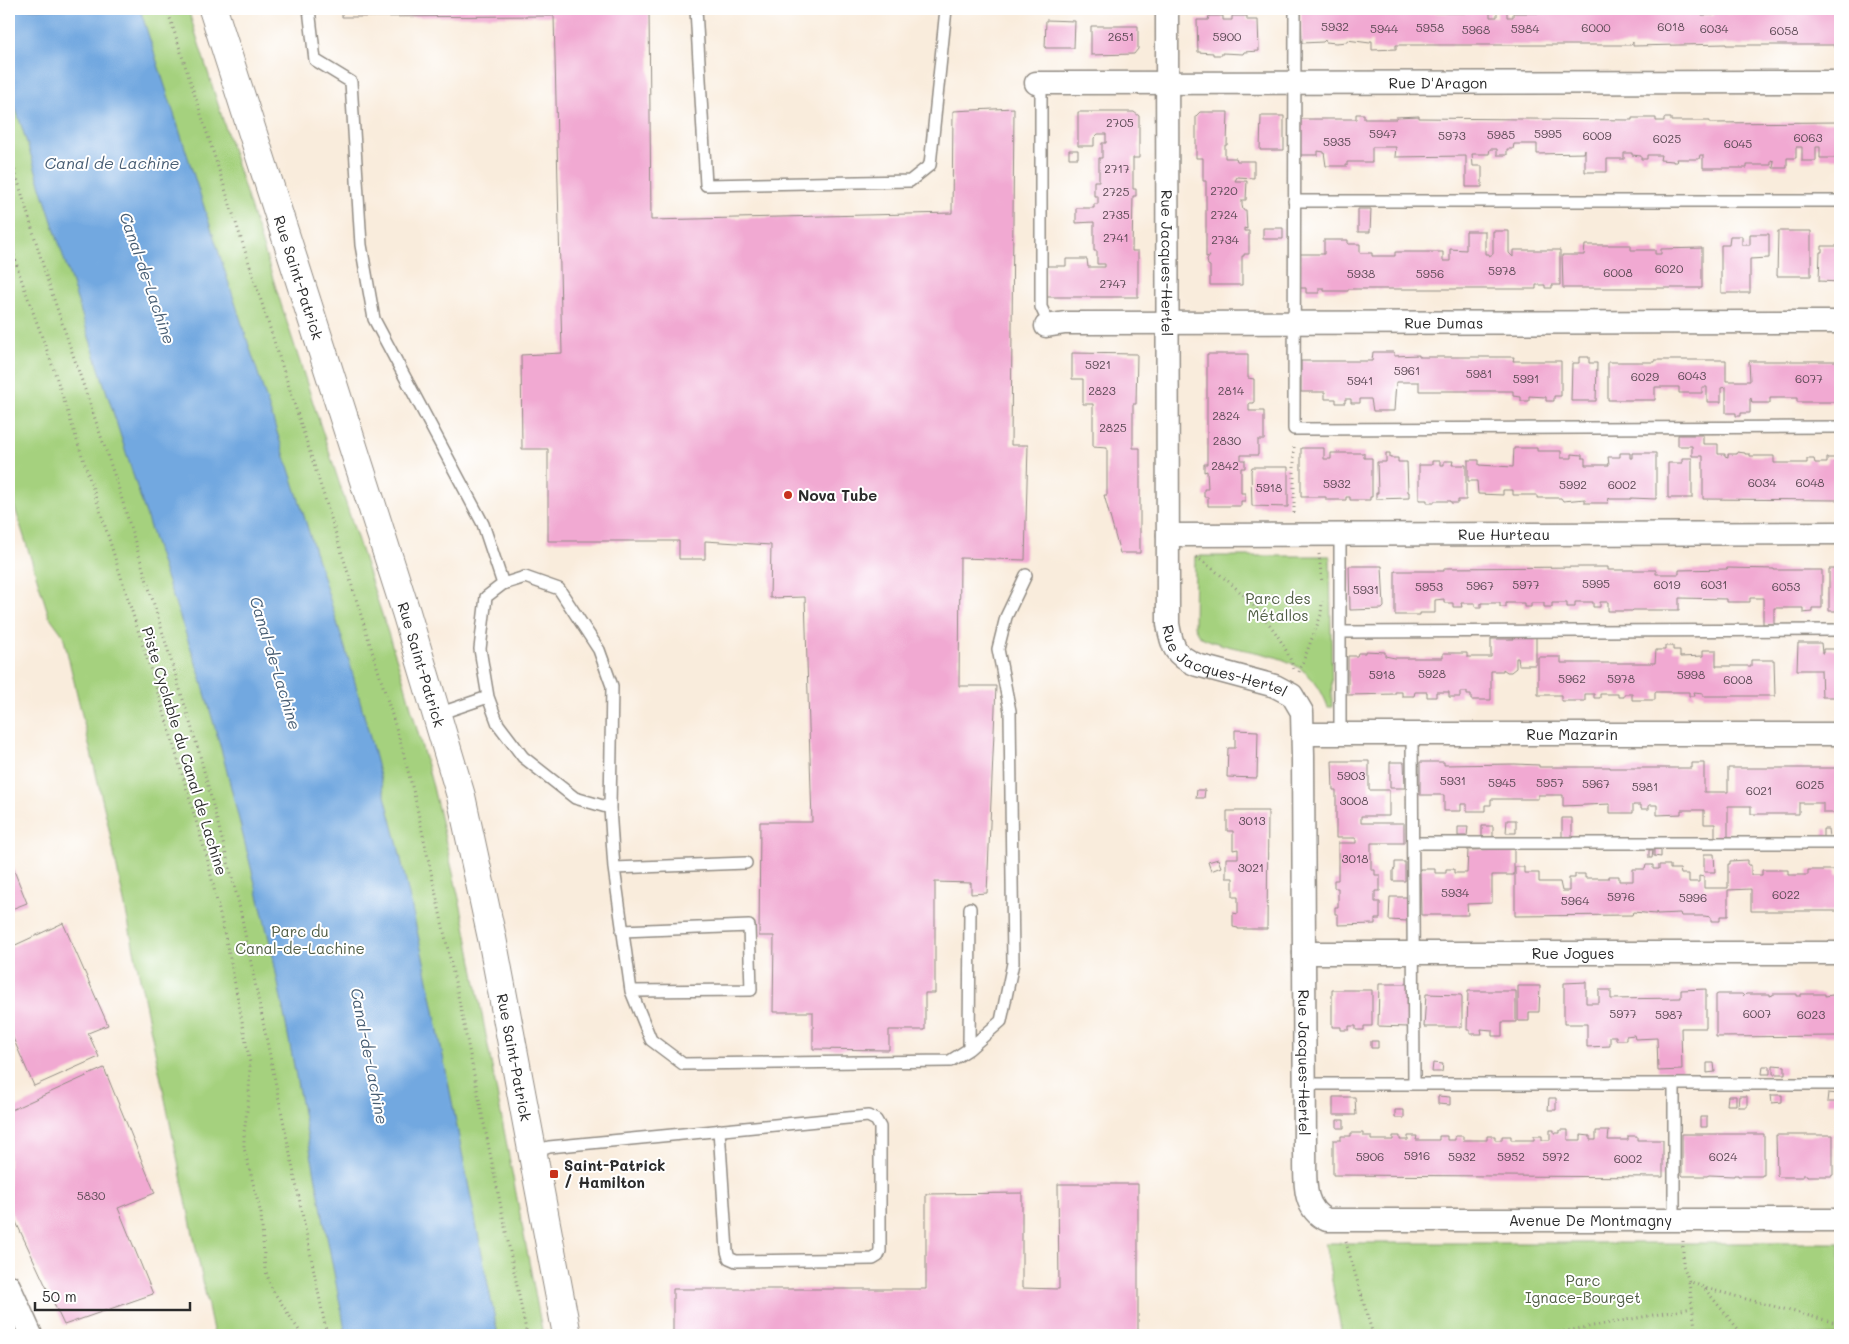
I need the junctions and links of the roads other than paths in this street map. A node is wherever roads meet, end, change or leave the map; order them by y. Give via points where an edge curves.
1 (213, 9) edge
2 (309, 9) edge
3 (696, 9) edge
4 (946, 9) edge
5 (1167, 9) edge
6 (1294, 9) edge
7 (1840, 82) edge
8 (1168, 83) junction
9 (1294, 83) junction
10 (1039, 84) joint
11 (1840, 201) edge
12 (1294, 202) junction
13 (1840, 322) edge
14 (1168, 324) junction
15 (1294, 324) junction
16 (1048, 326) joint
17 (1840, 427) edge
18 (1840, 533) edge
19 (1340, 534) junction
20 (1168, 535) junction
21 (1026, 575) dead end
22 (503, 584) junction
23 (1840, 630) edge
24 (1340, 632) junction
25 (488, 697) junction
26 (438, 714) junction
27 (1303, 734) junction
28 (1340, 734) junction
29 (1412, 734) junction
30 (1840, 734) edge
31 (610, 808) junction
32 (1414, 843) junction
33 (1840, 843) edge
34 (746, 863) dead end
35 (614, 868) junction
36 (970, 908) dead end
37 (622, 931) junction
38 (1304, 953) junction
39 (1414, 953) junction
40 (1840, 953) edge
41 (631, 992) junction
42 (969, 1050) junction
43 (1304, 1084) junction
44 (1414, 1084) junction
45 (1674, 1084) junction
46 (1840, 1084) edge
47 (720, 1130) junction
48 (533, 1153) junction
49 (1339, 1220) joint
50 (1674, 1220) junction
51 (1840, 1220) edge
52 (9, 1286) edge
53 (31, 1335) edge
54 (567, 1335) edge

1 - 26 main road, Rue Saint-Patrick
2 - 22 lane via 315,60 351,82 361,245 374,319 483,524
3 - 4 lane via 706,185 910,181 930,165
5 - 8 street, Rue Jacques-Hertel
6 - 9 lane
7 - 9 street, Rue D'Aragon
8 - 9 street, Rue D'Aragon
8 - 10 street, Rue D'Aragon
8 - 14 street, Rue Jacques-Hertel
9 - 12 lane
10 - 16 lane via 1041,307
11 - 12 lane
12 - 15 lane
13 - 15 street, Rue Dumas
14 - 15 street, Rue Dumas
14 - 16 street, Rue Dumas
14 - 20 street, Rue Jacques-Hertel
15 - 17 lane via 1294,429
18 - 19 street, Rue Hurteau
19 - 20 street, Rue Hurteau
19 - 24 lane
20 - 27 street, Rue Jacques-Hertel via 1168,624 1175,651 1197,665 1275,686 1292,695 1302,712
21 - 42 lane via 1006,617 998,649 1010,711 1013,963 1001,1021
22 - 25 lane via 486,597 480,649
22 - 31 lane via 526,577 559,589 598,650 612,686
23 - 24 lane
24 - 28 lane
25 - 26 lane
25 - 31 lane via 498,724 523,757 575,798
26 - 48 main road, Rue Saint-Patrick via 474,848
27 - 28 street, Rue Mazarin
27 - 38 street, Rue Jacques-Hertel
28 - 29 street, Rue Mazarin
29 - 30 street, Rue Mazarin
29 - 32 lane
31 - 35 lane
32 - 33 lane
32 - 39 lane
34 - 35 lane
35 - 37 lane
36 - 42 lane
37 - 41 lane
37 - 41 lane via 749,926 751,990
38 - 39 street, Rue Jogues
38 - 43 street, Rue Jacques-Hertel
39 - 40 street, Rue Jogues
39 - 44 lane
41 - 42 lane via 651,1040 682,1064 950,1061
43 - 44 lane
43 - 49 street, Rue Jacques-Hertel via 1308,1203 1317,1215 1326,1220
44 - 45 lane
45 - 46 lane
45 - 50 lane
47 - 47 lane via 868,1116 876,1120 880,1127 878,1256 873,1259 736,1261 729,1258
47 - 48 lane via 549,1147
48 - 54 main road, Rue Saint-Patrick
49 - 50 street, Avenue De Montmagny
50 - 51 street, Avenue De Montmagny
52 - 53 street

